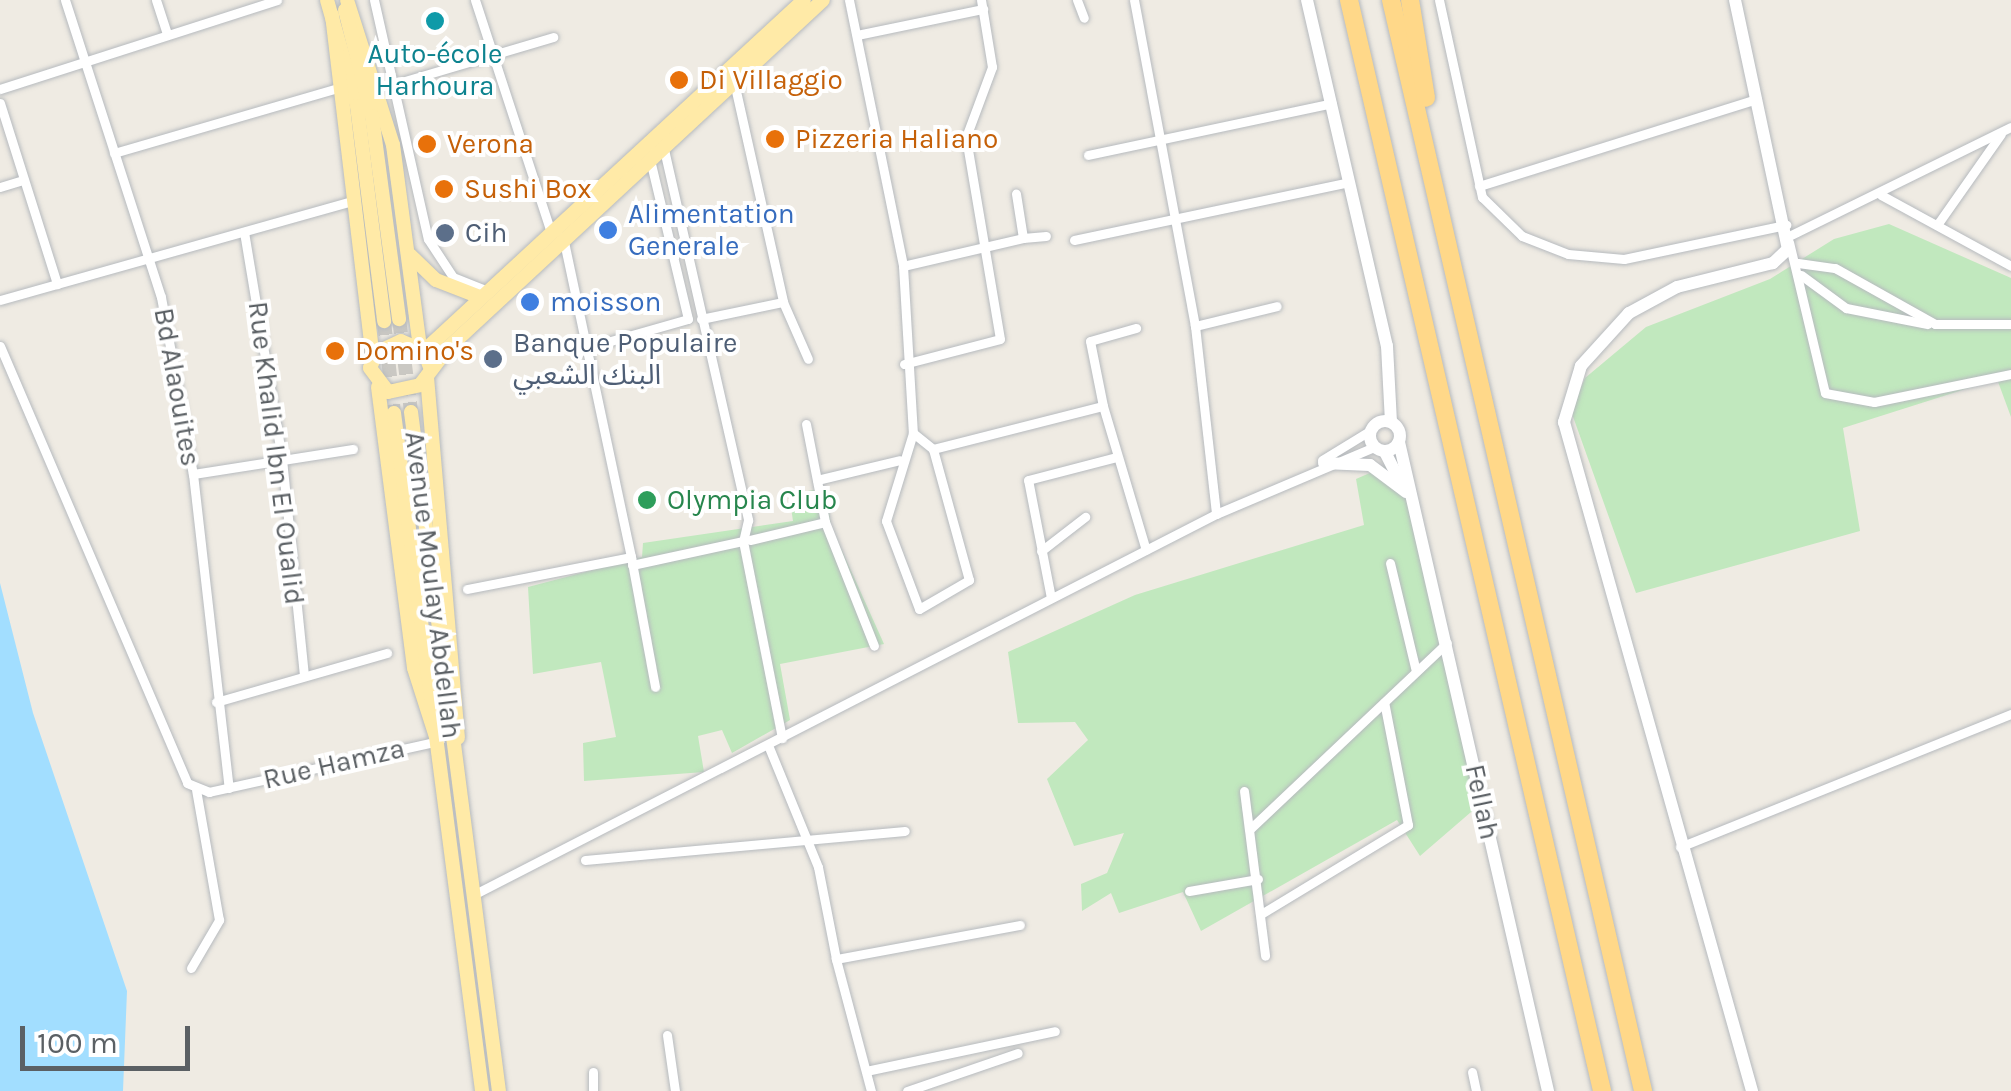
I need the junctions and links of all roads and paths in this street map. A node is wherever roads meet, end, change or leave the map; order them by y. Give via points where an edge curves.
1 (66, 0) edge
2 (156, 0) edge
3 (224, 0) edge
4 (278, 0) edge
5 (345, 0) edge
6 (374, 0) edge
7 (475, 0) edge
8 (804, 0) edge
9 (824, 0) edge
10 (848, 0) edge
11 (1077, 0) edge
12 (1134, 0) edge
13 (1307, 0) edge
14 (1349, 0) edge
15 (1391, 0) edge
16 (1410, 0) edge
17 (1439, 0) edge
18 (1735, 0) edge
19 (982, 4) edge
20 (330, 7) edge
21 (228, 14) junction
22 (1084, 18) dead end
23 (166, 34) junction
24 (857, 35) junction
25 (553, 38) dead end
26 (491, 54) junction
27 (85, 61) junction
28 (734, 82) junction
29 (398, 84) junction
30 (338, 88) junction
31 (0, 89) edge
32 (1758, 98) junction
33 (0, 103) edge
34 (1332, 103) junction
35 (2007, 129) edge
36 (1163, 135) junction
37 (661, 140) junction
38 (114, 153) junction
39 (647, 153) junction
40 (1088, 155) dead end
41 (23, 180) junction
42 (1349, 182) junction
43 (1478, 186) junction
44 (0, 187) edge
45 (1016, 194) dead end
46 (1881, 195) junction
47 (354, 200) junction
48 (1177, 223) junction
49 (1936, 225) junction
50 (244, 232) junction
51 (557, 232) junction
52 (1788, 234) junction
53 (1046, 236) dead end
54 (1023, 238) junction
55 (1074, 240) dead end
56 (983, 247) junction
57 (1450, 251) junction
58 (410, 255) junction
59 (149, 261) junction
60 (1798, 263) junction
61 (904, 266) junction
62 (2011, 266) edge
63 (1801, 275) junction
64 (57, 284) junction
65 (483, 294) junction
66 (0, 300) edge
67 (783, 302) junction
68 (1277, 306) dead end
69 (701, 319) junction
70 (1935, 324) junction
71 (2011, 324) edge
72 (1195, 326) junction
73 (1136, 328) dead end
74 (0, 346) edge
75 (586, 348) junction
76 (422, 350) junction
77 (373, 357) junction
78 (808, 360) dead end
79 (904, 364) junction
80 (428, 372) junction
81 (2011, 374) edge
82 (378, 387) junction
83 (1103, 406) junction
84 (411, 412) tunnel mouth
85 (394, 413) tunnel mouth
86 (1391, 422) junction
87 (806, 424) dead end
88 (1371, 430) junction
89 (913, 434) junction
90 (1400, 442) junction
91 (353, 449) dead end
92 (933, 449) junction
93 (1380, 449) junction
94 (1116, 457) junction
95 (282, 459) junction
96 (900, 460) junction
97 (1318, 465) junction
98 (193, 474) junction
99 (817, 480) junction
100 (1406, 492) junction
101 (1216, 514) junction
102 (1417, 514) junction
103 (1085, 517) dead end
104 (825, 522) junction
105 (747, 541) junction
106 (1146, 550) junction
107 (1040, 551) junction
108 (632, 561) junction
109 (1390, 563) dead end
110 (467, 588) dead end
111 (1052, 598) junction
112 (1449, 641) junction
113 (874, 646) dead end
114 (387, 654) dead end
115 (1416, 671) junction
116 (304, 674) junction
117 (655, 687) dead end
118 (216, 702) junction
119 (1384, 702) junction
120 (2011, 714) edge
121 (782, 738) junction
122 (440, 741) junction
123 (768, 745) junction
124 (455, 758) junction
125 (229, 788) junction
126 (196, 790) junction
127 (1244, 791) dead end
128 (1250, 829) junction
129 (905, 830) dead end
130 (802, 839) junction
131 (1677, 848) junction
132 (585, 860) dead end
133 (1258, 879) junction
134 (1189, 891) dead end
135 (473, 894) junction
136 (1261, 914) junction
137 (1020, 925) dead end
138 (1264, 956) dead end
139 (836, 959) junction
140 (191, 968) dead end
141 (1054, 1031) dead end
142 (667, 1035) dead end
143 (1018, 1053) dead end
144 (866, 1071) junction
145 (593, 1072) dead end
146 (1472, 1072) dead end
147 (482, 1091) edge
148 (499, 1091) edge
149 (593, 1091) edge
150 (675, 1091) edge
151 (871, 1091) edge
152 (907, 1091) edge
153 (1476, 1091) edge
154 (1548, 1091) edge
155 (1602, 1091) edge
156 (1643, 1091) edge
157 (1752, 1091) edge

1 - 27 street, Bd Alaouites
2 - 23 street
3 - 21 street
4 - 21 street
5 - 20 main road via 372,116 392,320 356,106
5 - 58 main road via 375,71
6 - 29 street
7 - 26 street
8 - 37 main road
9 - 28 main road
10 - 24 street
11 - 22 street
12 - 36 street
13 - 34 street
14 - 155 highway
15 - 57 highway
16 - 57 highway
17 - 43 street
18 - 32 street
19 - 24 street
19 - 56 street via 992,67 966,130
20 - 30 main road
21 - 23 street
23 - 27 street
24 - 61 street
25 - 26 street
26 - 29 street
26 - 51 street
27 - 31 street
27 - 38 street, Bd Alaouites
28 - 37 main road
28 - 67 street
29 - 65 street via 432,248 459,282
30 - 38 street
30 - 47 main road
32 - 43 street
32 - 52 street
33 - 41 street
34 - 36 street
34 - 42 street
35 - 46 street
35 - 49 street
36 - 40 street
36 - 48 street
37 - 39 main road
37 - 69 street
38 - 59 street, Bd Alaouites
39 - 51 main road
39 - 75 street via 688,320
41 - 44 street
41 - 64 street
42 - 48 street
42 - 86 street via 1387,346
43 - 52 street via 1522,236 1586,256 1637,258
45 - 54 street
46 - 49 street
46 - 52 street
47 - 50 street
47 - 77 main road
48 - 55 street
48 - 72 street
49 - 62 street
50 - 59 street
50 - 95 street, Rue Khalid Ibn El Oualid
51 - 65 main road
51 - 75 street
51 - 80 main road
52 - 60 street
52 - 131 street via 1773,263 1677,287 1630,313 1581,366 1565,412
53 - 54 street
54 - 56 street
56 - 61 street
56 - 79 street via 1000,339
57 - 156 highway
58 - 65 main road via 436,280
58 - 76 main road
59 - 64 street
59 - 98 street, Bd Alaouites
60 - 63 street
60 - 70 street via 1835,268
61 - 79 street
63 - 70 street via 1846,308
63 - 81 street via 1832,398 1874,402
64 - 66 street
65 - 76 main road
67 - 69 street
67 - 78 street
68 - 72 street
69 - 105 street
70 - 71 street
72 - 101 street
73 - 83 street via 1090,341
74 - 126 street
75 - 108 street
76 - 77 main road via 396,342
76 - 80 main road
77 - 82 main road
79 - 89 street
80 - 82 main road via 406,392
80 - 124 main road, Avenue Moulay Abdellah via 458,656
82 - 122 main road, Avenue Moulay Abdellah via 414,668
83 - 92 street
83 - 94 street
84 - 124 main road, Avenue Moulay Abdellah
85 - 122 main road, Avenue Moulay Abdellah
86 - 88 street
86 - 90 street, Fellah
87 - 99 street
88 - 93 street, Fellah
88 - 97 street
89 - 92 street
89 - 96 street
90 - 93 street
90 - 102 street, Fellah
91 - 95 street
92 - 96 street via 969,580 918,609 886,528
93 - 97 street
93 - 100 street, Fellah
94 - 106 street
94 - 107 street via 1028,480
95 - 98 street
95 - 116 street, Rue Khalid Ibn El Oualid
96 - 99 street
97 - 100 street via 1370,465
97 - 101 street
98 - 118 street, Bd Alaouites
99 - 104 street
100 - 102 street, Fellah
101 - 106 street
102 - 112 street, Fellah
103 - 107 street
104 - 105 street
104 - 113 street
105 - 108 street
105 - 121 street
106 - 111 street
107 - 111 street
108 - 110 street
108 - 117 street
109 - 115 street
111 - 121 street
112 - 115 street
112 - 154 street, Fellah
114 - 116 street
115 - 119 street
116 - 118 street
118 - 125 street, Bd Alaouites
119 - 128 street
119 - 136 street via 1408,825
120 - 131 street
121 - 123 street
122 - 125 street, Rue Hamza
122 - 147 main road, Avenue Moulay Abdellah
123 - 130 street
123 - 135 street
124 - 135 main road, Avenue Moulay Abdellah
125 - 126 street, Rue Hamza
126 - 140 street via 219,920
127 - 128 street
128 - 133 street
129 - 130 street
130 - 132 street
130 - 139 street via 828,900
131 - 157 street
133 - 134 street
133 - 136 street
135 - 148 main road, Avenue Moulay Abdellah
136 - 138 street
137 - 139 street
139 - 144 street
141 - 144 street
142 - 150 street
143 - 152 street
144 - 151 street
145 - 149 street
146 - 153 street

